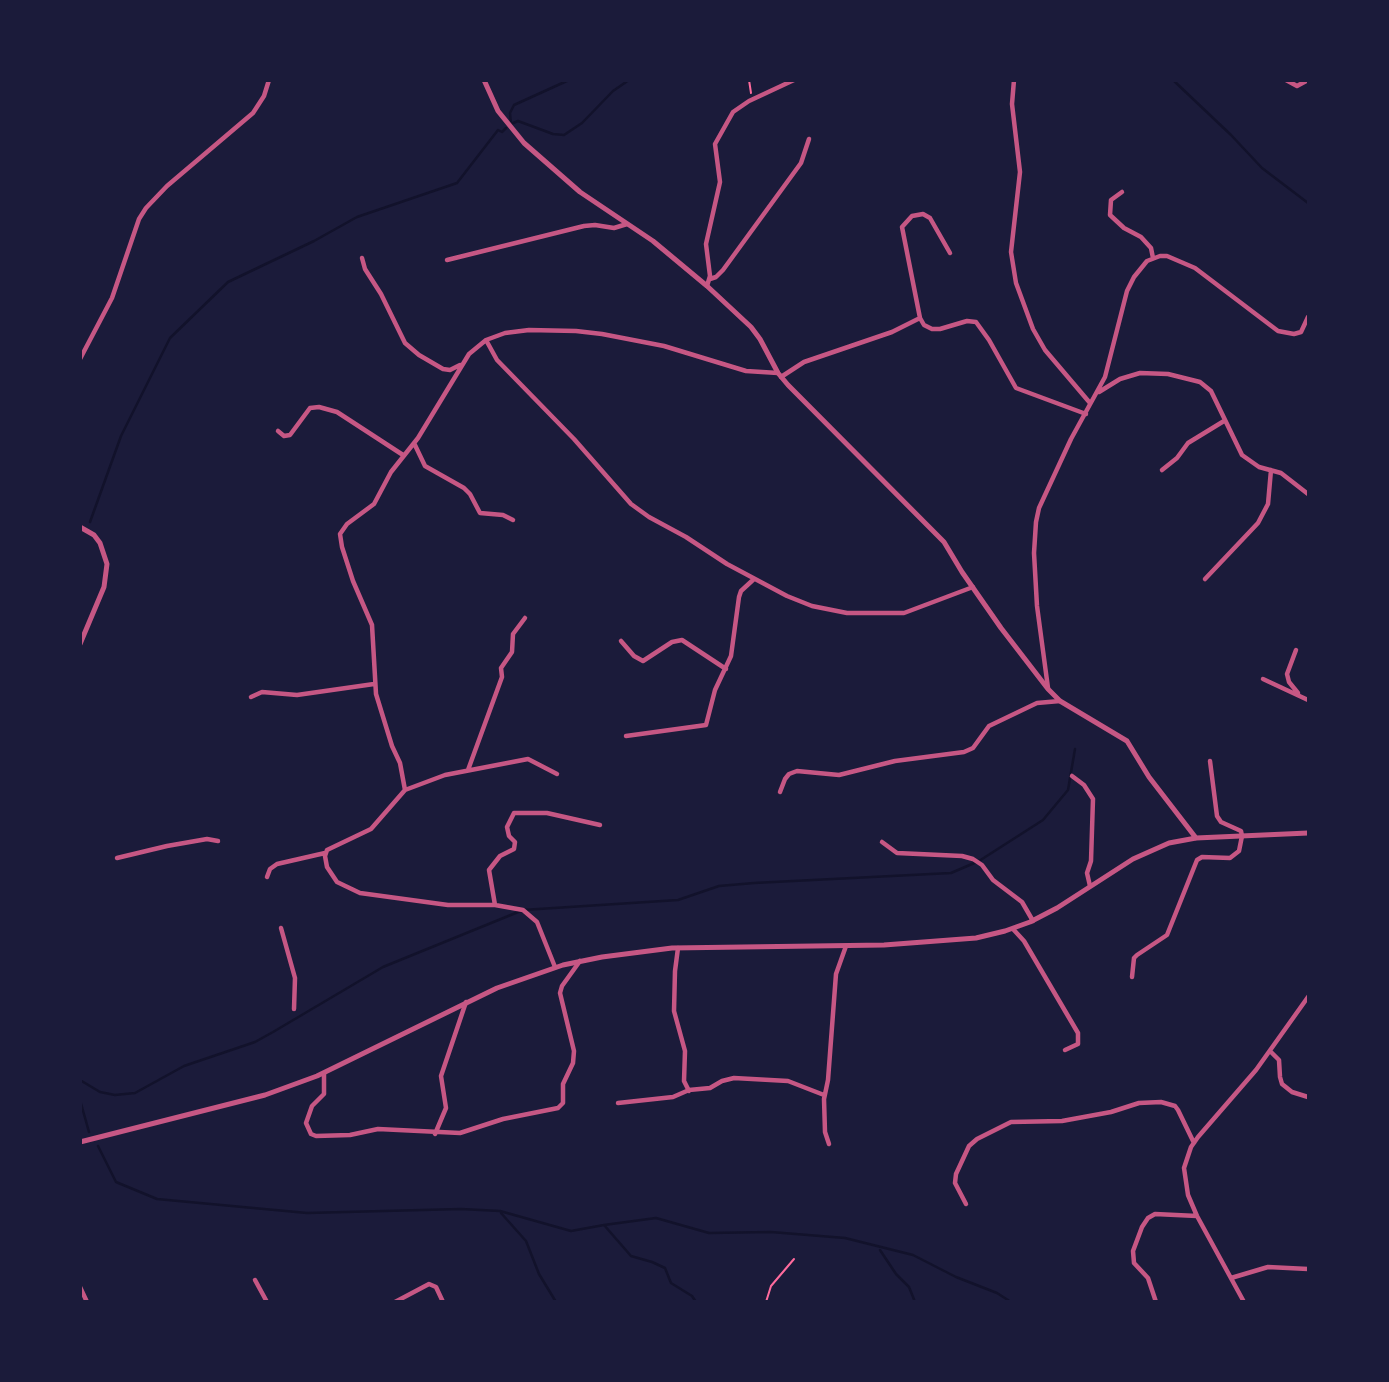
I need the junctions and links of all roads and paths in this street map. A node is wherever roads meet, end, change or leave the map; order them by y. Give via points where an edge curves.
1 (269, 80) edge
2 (484, 80) edge
3 (749, 80) edge
4 (794, 80) edge
5 (1014, 80) edge
6 (1286, 80) edge
7 (1308, 80) edge
8 (749, 101) junction
9 (809, 139) dead end
10 (1122, 192) dead end
11 (627, 224) junction
12 (950, 253) dead end
13 (362, 258) dead end
14 (1153, 258) junction
15 (447, 260) dead end
16 (709, 279) junction
17 (707, 286) junction
18 (1308, 317) edge
19 (920, 318) junction
20 (486, 340) junction
21 (80, 359) edge
22 (464, 361) junction
23 (780, 375) junction
24 (1098, 392) junction
25 (1090, 403) junction
26 (1086, 414) junction
27 (1224, 421) junction
28 (278, 431) dead end
29 (414, 443) junction
30 (404, 455) junction
31 (1163, 470) dead end
32 (1271, 470) junction
33 (1308, 494) edge
34 (513, 520) dead end
35 (80, 527) edge
36 (754, 579) junction
37 (1205, 579) dead end
38 (973, 587) junction
39 (525, 618) dead end
40 (621, 641) dead end
41 (80, 645) edge
42 (1296, 650) dead end
43 (726, 669) junction
44 (1262, 679) dead end
45 (374, 684) junction
46 (1048, 689) junction
47 (1298, 694) junction
48 (251, 697) dead end
49 (1308, 699) edge
50 (1060, 701) junction
51 (626, 736) dead end
52 (1210, 761) dead end
53 (468, 771) junction
54 (557, 774) dead end
55 (1072, 776) dead end
56 (405, 790) junction
57 (780, 792) dead end
58 (600, 825) dead end
59 (1308, 833) edge
60 (1242, 836) junction
61 (1196, 838) junction
62 (218, 841) dead end
63 (882, 842) dead end
64 (325, 853) junction
65 (117, 858) dead end
66 (267, 877) dead end
67 (1090, 886) junction
68 (495, 905) junction
69 (1033, 921) junction
70 (281, 928) dead end
71 (1013, 929) junction
72 (846, 946) junction
73 (678, 948) junction
74 (580, 961) junction
75 (555, 967) junction
76 (1132, 977) dead end
77 (1308, 997) edge
78 (466, 1002) junction
79 (294, 1009) dead end
80 (1065, 1050) dead end
81 (1270, 1051) junction
82 (324, 1073) junction
83 (689, 1091) junction
84 (824, 1095) junction
85 (1308, 1097) edge
86 (618, 1103) dead end
87 (435, 1134) junction
88 (80, 1142) edge
89 (1194, 1143) junction
90 (829, 1144) dead end
91 (966, 1204) dead end
92 (1197, 1216) junction
93 (794, 1259) dead end
94 (1308, 1269) edge
95 (1231, 1278) junction
96 (255, 1280) dead end
97 (80, 1287) edge
98 (88, 1301) edge
99 (267, 1301) edge
100 (395, 1301) edge
101 (443, 1301) edge
102 (766, 1301) edge
103 (1156, 1301) edge
104 (1244, 1301) edge

1 - 21 street via 258,106 245,120 146,208 112,298
2 - 11 street via 498,111 524,143 580,192
3 - 8 path
4 - 8 street
5 - 25 street via 1012,104 1020,172 1011,252 1016,283 1045,350
6 - 7 street via 1297,86
8 - 16 street via 733,112 715,144 721,175 706,244
9 - 16 street via 801,163 723,270
10 - 14 street via 1111,200 1110,215 1141,237
11 - 15 street via 584,226
11 - 17 street
12 - 19 street via 923,214 912,216 902,227
13 - 22 street via 411,349 443,369 453,369
14 - 18 street via 1167,256 1195,268 1281,332 1301,332
14 - 24 street via 1127,291
16 - 17 street
17 - 23 street via 751,327
19 - 23 street
19 - 26 street via 932,329 976,322 1016,388
20 - 22 street
20 - 23 street via 529,330 601,334 679,350 736,369
20 - 36 street via 497,360 631,504
22 - 29 street
23 - 38 street via 944,542
24 - 25 street
24 - 27 street via 1140,373 1188,378 1206,385
25 - 26 street
26 - 46 street via 1036,522 1037,606
27 - 31 street via 1188,443
27 - 32 street via 1242,455
28 - 30 street via 290,435 310,408 318,407 337,412
29 - 30 street
29 - 34 street via 425,466 464,488 480,513
30 - 45 street via 374,503 340,534 372,625
32 - 33 street via 1290,478
32 - 37 street via 1268,504 1258,523
35 - 41 street via 100,543 107,564 104,587
36 - 38 street via 812,606 847,613 904,613
36 - 43 street via 741,591 736,605
38 - 46 street
39 - 53 street via 513,634 512,652 501,668 502,677
40 - 43 street via 643,662 682,640
42 - 47 street via 1287,674
43 - 51 street via 705,727
44 - 47 street
45 - 48 street via 297,695 262,692
45 - 56 street
46 - 50 street
47 - 49 street
50 - 57 street via 1037,704 989,726 973,748 964,752 895,761 844,775 797,771 785,779
50 - 61 street via 1127,741
52 - 60 street via 1217,816 1239,829
53 - 54 street via 528,759
53 - 56 street
55 - 67 street via 1093,799
56 - 64 street via 371,829
58 - 68 street via 547,813 514,813 507,827 514,849 500,856 489,870
59 - 60 street
60 - 61 street
60 - 76 street via 1234,857 1197,860 1167,935 1134,958
61 - 67 street via 1148,851
62 - 65 street via 207,839
63 - 69 street via 897,853 979,861 993,880 1022,902
64 - 66 street via 277,864
64 - 68 street via 327,867 350,891 448,905
67 - 69 street
68 - 75 street via 523,910 534,918
69 - 71 street
70 - 79 street via 295,978
71 - 72 street via 928,943
71 - 80 street via 1078,1033 1078,1044
72 - 73 street
72 - 84 street via 836,974
73 - 74 street
73 - 83 street via 674,1011
74 - 75 street
74 - 87 street via 560,993 574,1051 560,1107 460,1133
75 - 78 street
77 - 81 street
78 - 82 street
78 - 87 street via 441,1076 446,1108
81 - 85 street via 1279,1060 1282,1084
81 - 89 street
82 - 87 street via 324,1094 306,1119 310,1134 391,1129
82 - 88 street via 265,1096
83 - 84 street via 751,1078 788,1081
83 - 86 street
84 - 90 street
89 - 91 street via 1178,1110 1161,1102 1062,1121 1011,1122 969,1146 955,1183
89 - 92 street via 1184,1179
92 - 95 street
92 - 103 street via 1155,1214 1142,1227 1133,1251 1134,1263 1148,1278
93 - 102 path via 771,1286
94 - 95 street via 1268,1267
95 - 104 street
96 - 99 street
97 - 98 street
100 - 101 street via 429,1284

